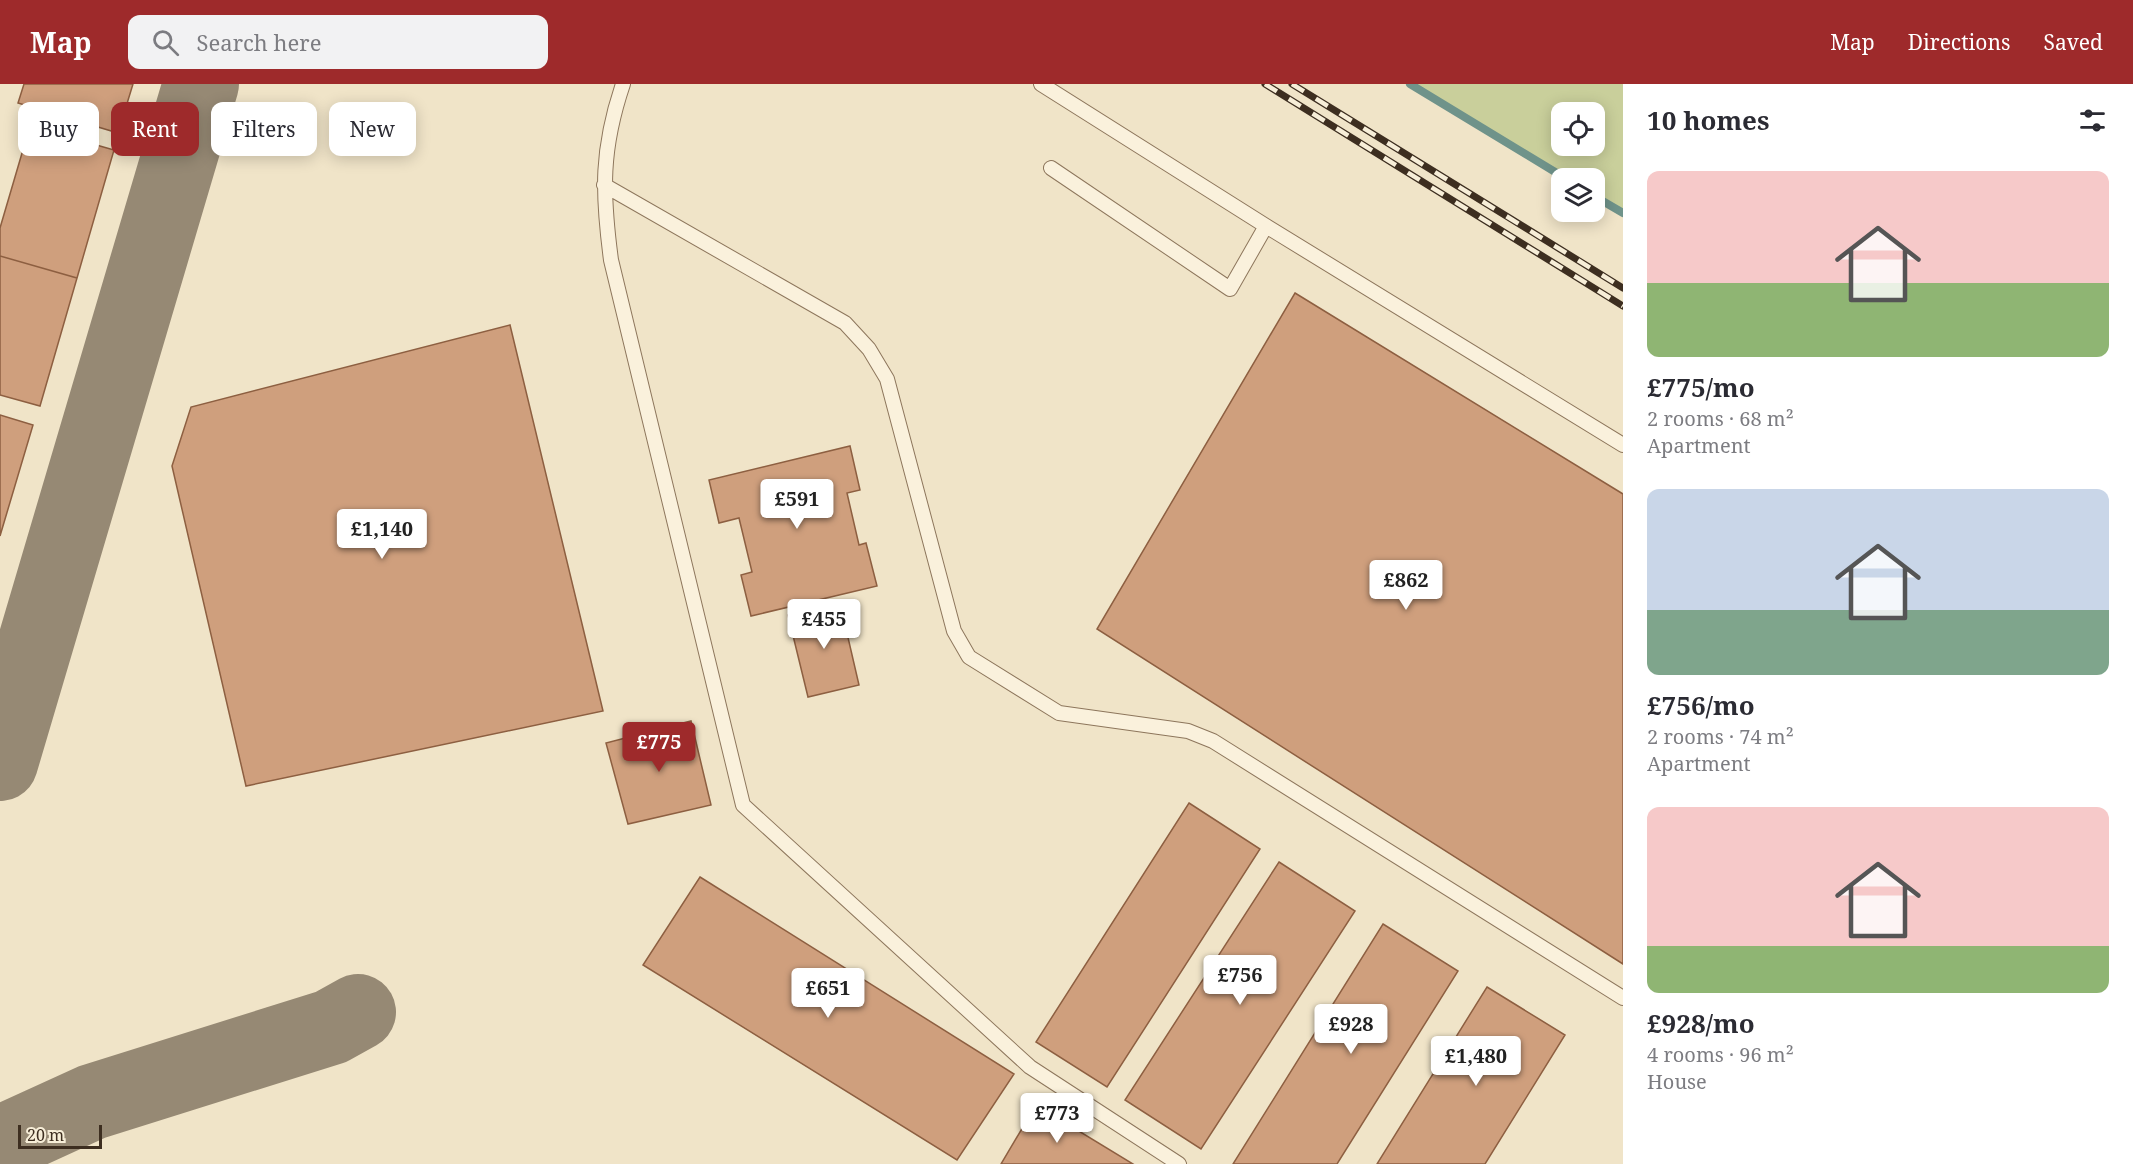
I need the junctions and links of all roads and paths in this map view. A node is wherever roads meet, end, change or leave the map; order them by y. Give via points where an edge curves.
1 (623, 84) edge
2 (1041, 84) edge
3 (1051, 168) dead end
4 (604, 185) junction
5 (1266, 226) junction
6 (1623, 445) edge
7 (1623, 998) edge
8 (1179, 1164) edge

1 - 4 lane via 608,134
2 - 5 lane
3 - 5 lane via 1230,289
4 - 7 lane via 845,323 869,349 886,379 954,631 969,657 1059,713 1188,731 1213,741
4 - 8 lane via 611,260 743,805 1030,1066
5 - 6 lane

